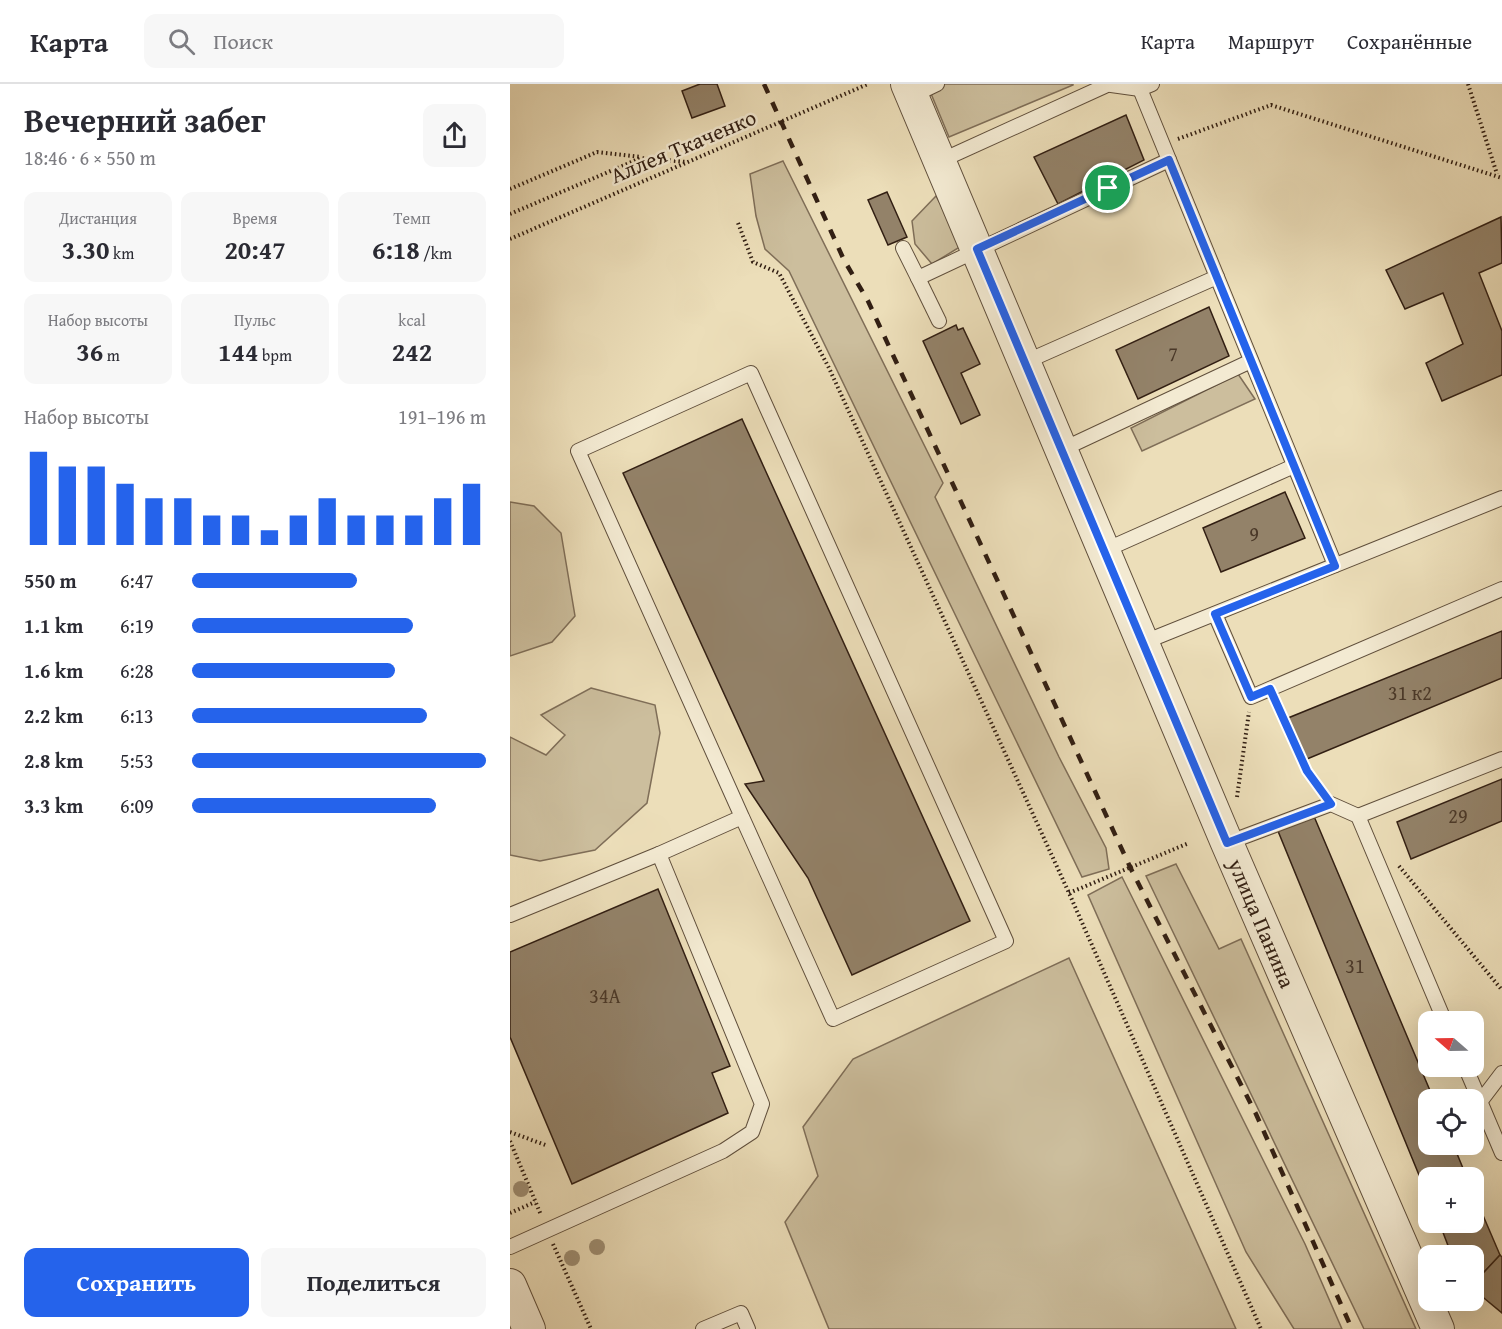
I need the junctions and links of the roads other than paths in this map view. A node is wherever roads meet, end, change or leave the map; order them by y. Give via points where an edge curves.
1 (1105, 85) edge
2 (1146, 87) edge
3 (919, 88) edge
4 (1169, 160) junction
5 (940, 161) junction
6 (903, 248) dead end
7 (977, 249) junction
8 (1217, 277) junction
9 (918, 278) junction
10 (939, 321) dead end
11 (1251, 361) junction
12 (1025, 362) junction
13 (1061, 450) junction
14 (1294, 466) junction
15 (1502, 498) edge
16 (1103, 551) junction
17 (1335, 566) junction
18 (1502, 589) edge
19 (1215, 614) junction
20 (1142, 643) junction
21 (1502, 759) edge
22 (1358, 816) junction
23 (742, 817) junction
24 (1227, 843) junction
25 (659, 854) junction
26 (510, 915) edge
27 (1440, 1011) edge
28 (1502, 1073) edge
29 (1484, 1097) edge
30 (1484, 1111) edge
31 (1502, 1153) edge
32 (510, 1247) edge
33 (510, 1285) edge
34 (529, 1329) edge
35 (703, 1329) edge
36 (748, 1329) edge
37 (1438, 1329) edge

1 - 2 lane
1 - 5 lane
2 - 4 lane
3 - 5 street, улица Панина
4 - 7 lane
4 - 8 lane
5 - 7 street, улица Панина
6 - 9 lane
7 - 9 lane
7 - 12 street, улица Панина
8 - 11 lane
8 - 12 lane
9 - 10 lane
11 - 13 lane
11 - 14 lane
12 - 13 street, улица Панина
13 - 16 street, улица Панина
14 - 16 lane
14 - 17 lane
15 - 17 lane
16 - 20 street, улица Панина
17 - 19 lane
18 - 19 lane via 1251,697
19 - 20 lane
20 - 24 street, улица Панина
21 - 22 lane
22 - 24 lane via 1331,804
22 - 27 lane
23 - 23 lane via 578,451 751,373 1006,941 833,1019
23 - 25 lane
24 - 37 street, улица Панина
25 - 26 lane
25 - 32 lane via 762,1104 752,1132 723,1151
28 - 29 lane
30 - 31 lane
33 - 34 street
35 - 36 lane via 741,1313

